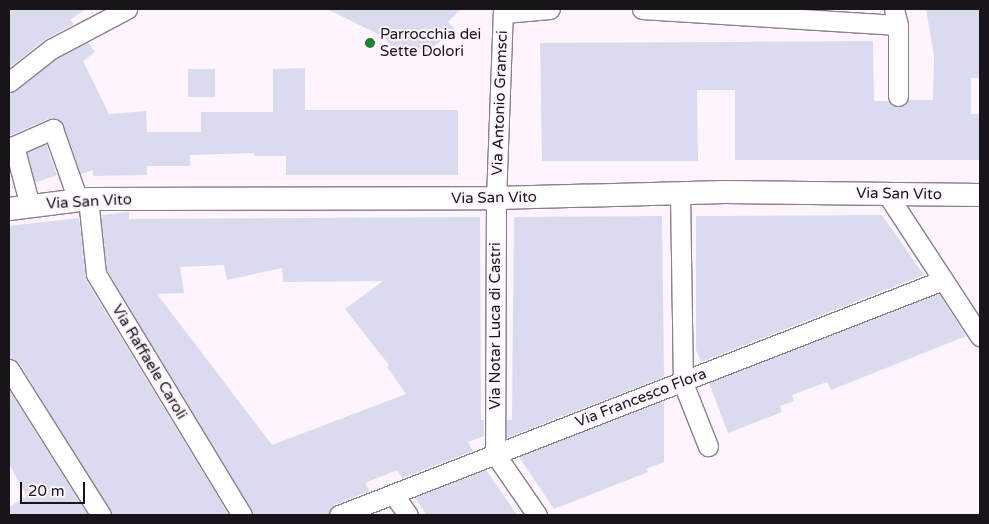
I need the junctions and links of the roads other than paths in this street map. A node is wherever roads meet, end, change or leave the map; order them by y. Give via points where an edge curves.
1 (127, 9) edge
2 (550, 9) edge
3 (642, 9) edge
4 (503, 11) edge
5 (93, 16) edge
6 (896, 17) edge
7 (9, 82) edge
8 (898, 96) dead end
9 (680, 193) junction
10 (886, 194) junction
11 (980, 196) edge
12 (496, 198) junction
13 (83, 199) junction
14 (19, 207) edge
15 (943, 280) junction
16 (980, 336) edge
17 (9, 369) edge
18 (683, 383) junction
19 (708, 446) dead end
20 (495, 454) junction
21 (394, 495) junction
22 (101, 515) edge
23 (242, 515) edge
24 (339, 515) edge
25 (408, 515) edge
26 (536, 515) edge

1 - 5 street
2 - 4 street
3 - 6 street
4 - 12 street, Via Antonio Gramsci
5 - 7 street
6 - 8 street
9 - 10 street, Via San Vito
9 - 12 street, Via San Vito
9 - 18 street
10 - 11 street, Via San Vito
10 - 15 street
12 - 13 street, Via San Vito
12 - 20 street, Via Notar Luca di Castri
13 - 14 street, Via San Vito
13 - 14 street, Via Raffaele Caroli via 53,129 14,146
13 - 23 street, Via Raffaele Caroli via 96,274
15 - 16 street
15 - 18 street, Via Francesco Flora
17 - 22 street
18 - 19 street
18 - 20 street, Via Francesco Flora
20 - 21 street, Via Francesco Flora
20 - 26 street
21 - 24 street, Via Francesco Flora
21 - 25 street

